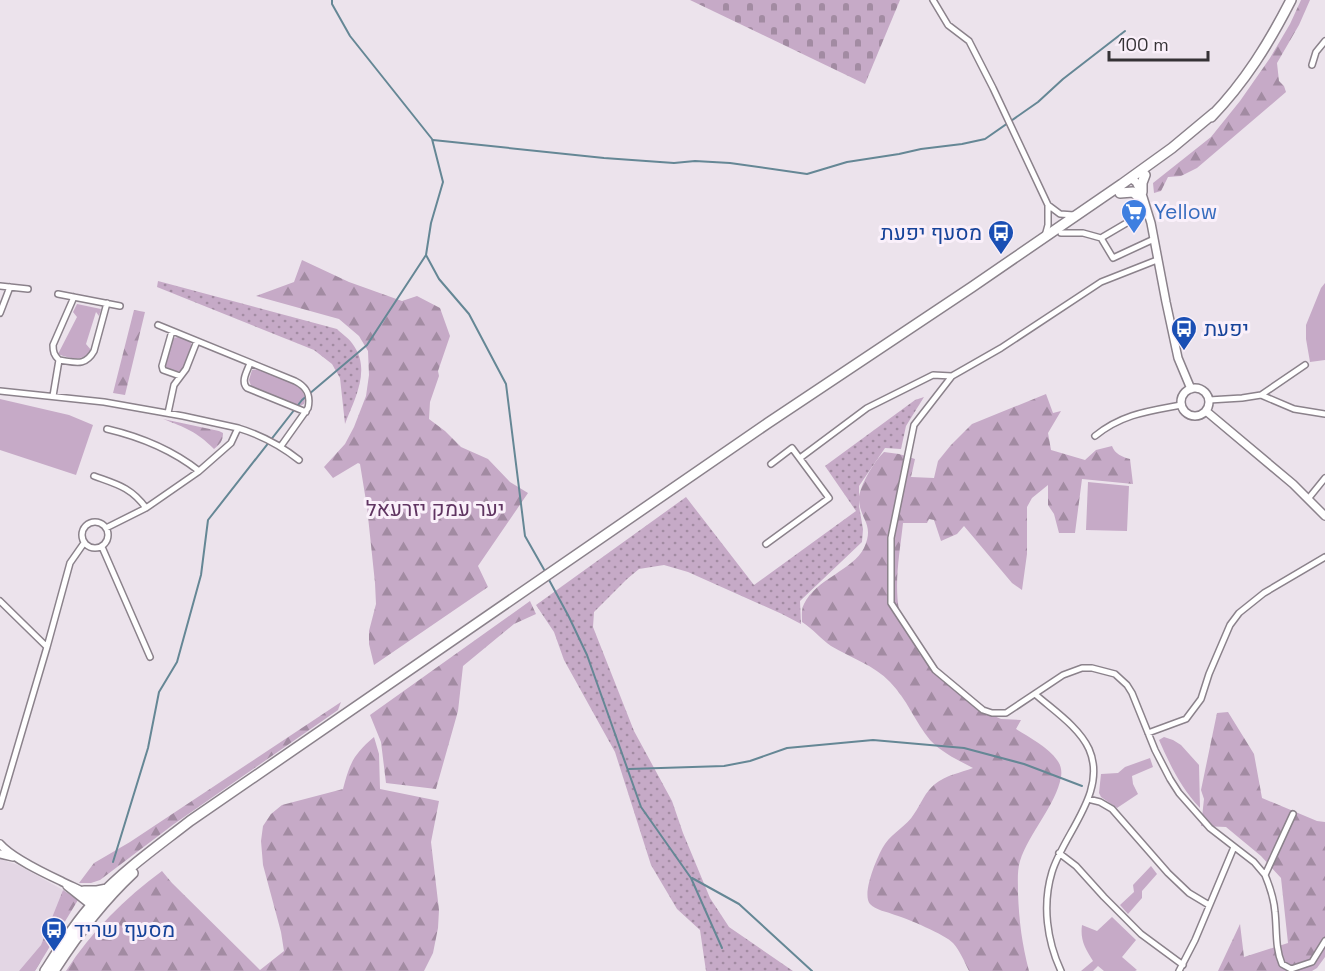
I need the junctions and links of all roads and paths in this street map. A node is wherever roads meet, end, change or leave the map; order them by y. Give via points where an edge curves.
1 (933, 0) edge
2 (1291, 0) edge
3 (1325, 40) edge
4 (1312, 65) dead end
5 (1214, 113) junction
6 (1145, 175) junction
7 (1133, 182) junction
8 (1120, 193) junction
9 (1141, 194) junction
10 (1047, 205) junction
11 (1147, 211) junction
12 (1076, 215) junction
13 (1061, 233) junction
14 (1045, 236) junction
15 (1101, 238) junction
16 (1154, 239) junction
17 (1157, 260) junction
18 (0, 286) edge
19 (972, 286) junction
20 (10, 287) junction
21 (28, 290) dead end
22 (58, 294) dead end
23 (74, 297) junction
24 (107, 303) junction
25 (120, 306) dead end
26 (0, 314) edge
27 (158, 325) dead end
28 (172, 331) junction
29 (197, 341) junction
30 (59, 360) junction
31 (250, 363) junction
32 (1305, 366) dead end
33 (180, 376) junction
34 (952, 376) junction
35 (1191, 389) junction
36 (0, 391) edge
37 (1261, 395) junction
38 (53, 396) junction
39 (1209, 400) junction
40 (1181, 405) junction
41 (1206, 411) junction
42 (306, 412) junction
43 (168, 413) junction
44 (1325, 414) edge
45 (238, 428) junction
46 (106, 429) dead end
47 (1095, 435) dead end
48 (281, 446) junction
49 (800, 458) junction
50 (299, 460) dead end
51 (771, 464) dead end
52 (199, 471) junction
53 (94, 476) dead end
54 (1325, 478) edge
55 (1308, 499) junction
56 (146, 508) junction
57 (1325, 516) edge
58 (106, 528) junction
59 (84, 543) junction
60 (766, 544) dead end
61 (102, 546) junction
62 (1325, 556) edge
63 (0, 601) edge
64 (47, 647) junction
65 (150, 657) dead end
66 (1035, 694) junction
67 (1148, 733) junction
68 (1088, 799) junction
69 (0, 806) edge
70 (1293, 814) dead end
71 (190, 821) junction
72 (0, 844) edge
73 (1233, 846) junction
74 (0, 854) edge
75 (1059, 854) junction
76 (19, 858) junction
77 (1265, 875) junction
78 (63, 882) junction
79 (107, 889) junction
80 (84, 891) junction
81 (1209, 905) junction
82 (99, 906) junction
83 (1325, 941) edge
84 (1183, 965) junction
85 (45, 971) edge
86 (54, 971) edge
87 (1061, 971) edge
88 (1179, 971) edge

1 - 10 street via 948,25 969,41
2 - 5 highway via 1264,50 1233,94
3 - 4 street
5 - 6 highway
5 - 7 highway
6 - 7 highway
6 - 9 highway
7 - 8 highway
7 - 9 street
7 - 12 highway
8 - 9 highway
8 - 13 highway
9 - 11 street
10 - 12 street via 1060,214
10 - 14 street
11 - 15 street
11 - 16 street
12 - 14 highway
13 - 15 street
13 - 19 highway
14 - 19 highway
15 - 16 street via 1113,258
16 - 17 street
17 - 34 street via 1101,282
17 - 35 street via 1179,358
18 - 20 street
19 - 71 highway
20 - 21 street
20 - 26 street
22 - 23 street
23 - 24 street
23 - 30 street via 54,345
24 - 25 street
24 - 30 street via 90,357 78,363
27 - 28 street
28 - 29 street
28 - 33 street via 162,366 163,370
29 - 31 street
29 - 33 street
30 - 38 street
31 - 42 street via 304,386 309,401
31 - 42 street via 244,381 247,388
32 - 37 street
33 - 43 street
34 - 49 street via 933,375 867,408
34 - 66 street via 914,425 891,538 891,603 935,670 983,710 1006,713
35 - 39 street via 1201,389
35 - 40 street via 1184,393
36 - 38 street
37 - 39 street
37 - 44 street via 1294,409
38 - 43 street
39 - 41 street
40 - 41 street via 1194,416
40 - 47 street via 1135,414
41 - 55 street
42 - 48 street
43 - 45 street
45 - 48 street
45 - 52 street via 231,443
46 - 52 street via 170,451
48 - 50 street
49 - 51 street via 792,448
49 - 60 street via 830,498
52 - 56 street
53 - 56 street via 135,494
54 - 55 street
55 - 57 street
56 - 58 street
58 - 59 street via 99,522 87,524 81,535
58 - 61 street via 108,536
59 - 61 street via 94,549
59 - 64 street via 70,563
61 - 65 street
62 - 67 street via 1239,613 1230,625 1201,699 1186,719
63 - 64 street
64 - 69 street
66 - 67 street via 1063,675 1082,668 1115,674 1127,685
66 - 68 street via 1080,734 1089,749 1094,779
67 - 73 street via 1179,793
68 - 75 street
68 - 81 street via 1112,810 1167,873
70 - 77 street
71 - 79 highway
71 - 82 highway
72 - 76 street
73 - 77 street
73 - 81 street
74 - 76 street
75 - 84 street via 1076,866 1141,934
75 - 87 street via 1047,900 1051,944
76 - 78 street
77 - 83 street via 1273,898 1282,964 1291,969 1311,962
78 - 80 street
78 - 82 street
79 - 80 highway
79 - 82 highway
80 - 82 street
81 - 84 street
82 - 85 highway via 67,937
82 - 86 highway
84 - 88 street

